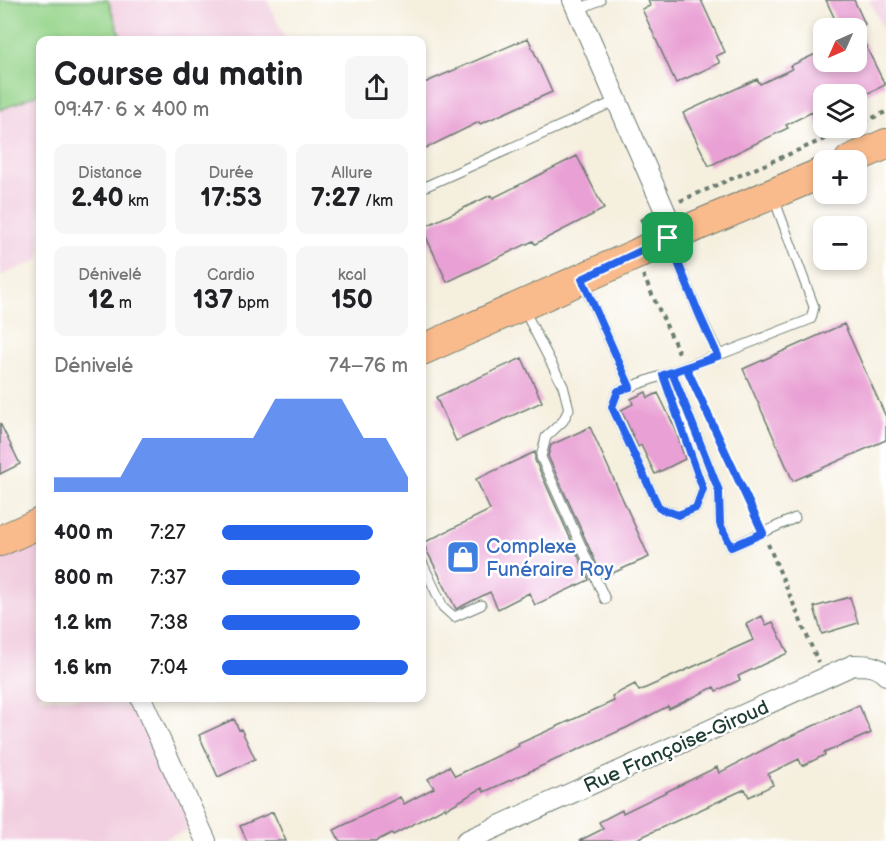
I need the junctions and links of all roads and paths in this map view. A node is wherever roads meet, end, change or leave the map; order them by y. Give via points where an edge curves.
1 (600, 0) edge
2 (575, 5) edge
3 (618, 100) junction
4 (886, 112) edge
5 (867, 120) edge
6 (826, 138) edge
7 (886, 144) edge
8 (867, 152) edge
9 (813, 177) edge
10 (426, 186) edge
11 (772, 194) junction
12 (689, 196) dead end
13 (668, 238) junction
14 (636, 254) junction
15 (582, 279) junction
16 (522, 306) junction
17 (426, 348) edge
18 (718, 356) junction
19 (686, 367) junction
20 (667, 373) junction
21 (630, 387) junction
22 (795, 518) dead end
23 (36, 525) edge
24 (763, 533) junction
25 (0, 541) edge
26 (426, 571) edge
27 (605, 599) dead end
28 (481, 605) dead end
29 (886, 675) edge
30 (825, 678) junction
31 (143, 702) edge
32 (206, 841) edge
33 (466, 841) edge

1 - 2 lane
2 - 3 street
3 - 10 lane
3 - 13 street via 668,218
4 - 5 path
6 - 12 path
7 - 8 main road
9 - 11 main road
11 - 13 main road
11 - 18 lane via 814,306 812,319
13 - 14 main road
13 - 18 lane
14 - 15 main road
14 - 19 path via 646,286
15 - 16 main road
15 - 21 lane
16 - 17 main road
16 - 27 lane via 563,386 569,409 546,437 541,458
18 - 19 lane
19 - 20 lane
19 - 24 path
20 - 21 lane
20 - 21 lane via 703,489 696,508 678,515 659,508 612,407 618,391
20 - 24 lane via 719,491 720,524 731,547
22 - 24 lane
23 - 25 main road
24 - 30 path
26 - 28 lane via 443,607 454,617
29 - 30 street, Rue Françoise-Giroud via 881,669 853,665
30 - 33 street, Rue Françoise-Giroud
31 - 32 street

